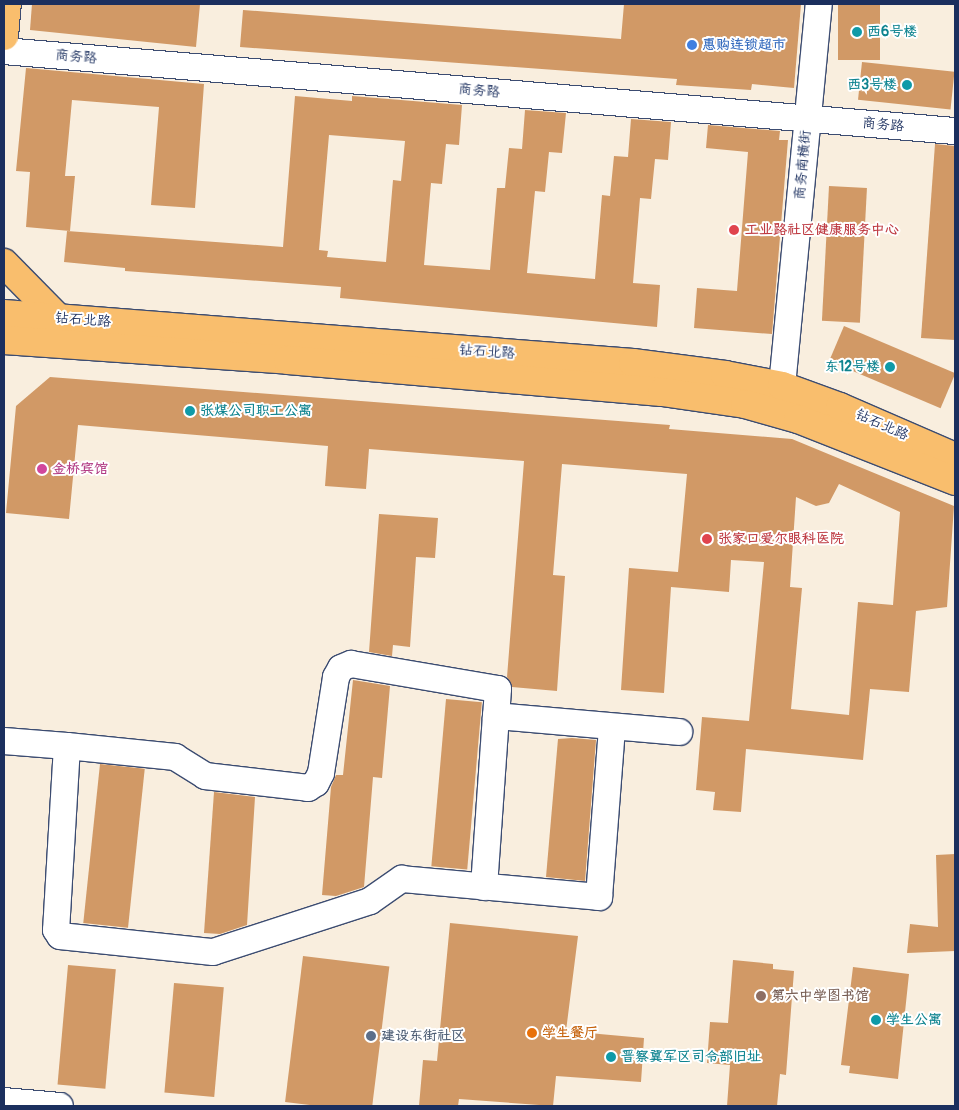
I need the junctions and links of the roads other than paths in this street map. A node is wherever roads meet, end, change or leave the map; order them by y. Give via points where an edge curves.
1 (7, 4) edge
2 (807, 4) edge
3 (818, 4) edge
4 (4, 36) edge
5 (4, 51) edge
6 (804, 79) junction
7 (808, 118) junction
8 (955, 131) edge
9 (4, 263) edge
10 (4, 314) edge
11 (58, 318) junction
12 (17, 341) edge
13 (4, 352) edge
14 (782, 386) junction
15 (955, 457) edge
16 (955, 481) edge
17 (496, 716) junction
18 (612, 727) junction
19 (679, 732) dead end
20 (4, 741) edge
21 (67, 746) junction
22 (484, 887) junction
23 (4, 1101) edge
24 (60, 1106) edge

1 - 4 main road
2 - 6 street
3 - 6 street, 商务南横街
5 - 7 street, 商务路
6 - 7 street, 商务南横街
7 - 8 street, 商务路
7 - 14 street, 商务南横街
9 - 11 main road
10 - 11 main road, 钻石北路
11 - 14 main road, 钻石北路 via 634,363
12 - 13 main road
12 - 16 main road, 钻石北路 via 612,388 745,404 798,419
14 - 15 main road, 钻石北路 via 840,407
17 - 18 street
17 - 21 street via 498,689 351,664 341,668 336,676 322,773 308,788 205,776 174,757
17 - 22 street
18 - 19 street
18 - 22 street via 599,897
20 - 21 street
21 - 22 street via 56,930 68,939 213,952 370,901 402,879
23 - 24 street

